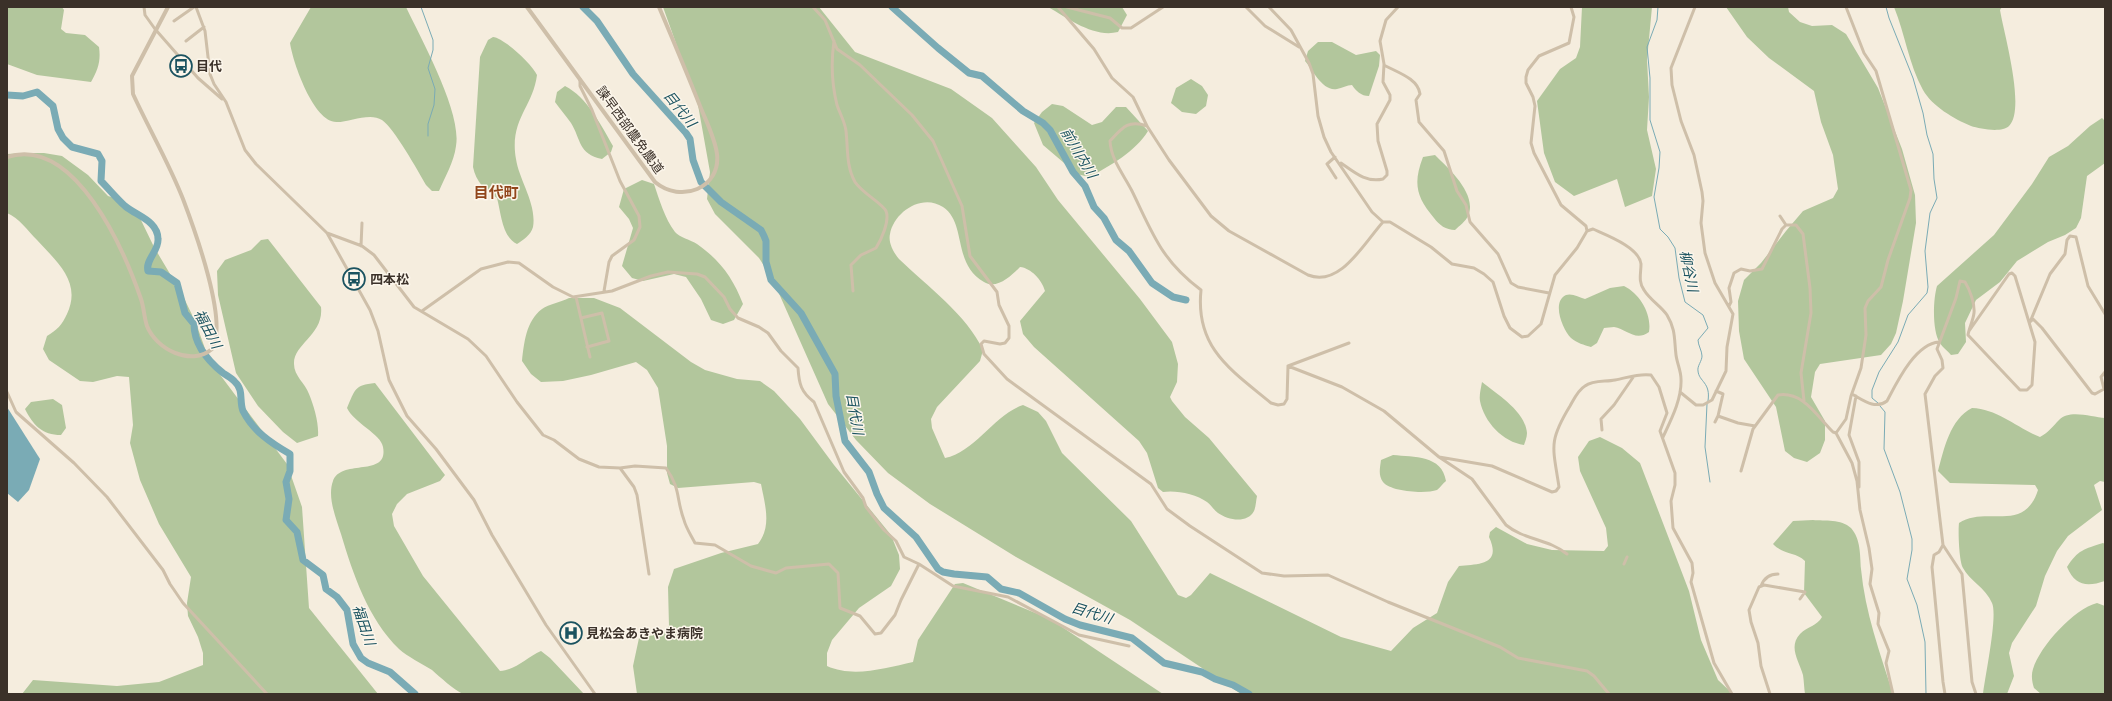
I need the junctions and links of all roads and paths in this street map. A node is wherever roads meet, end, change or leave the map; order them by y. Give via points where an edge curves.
1 (144, 7) edge
2 (168, 7) edge
3 (195, 7) edge
4 (527, 7) edge
5 (659, 7) edge
6 (813, 7) edge
7 (1058, 7) edge
8 (1067, 7) edge
9 (1163, 7) edge
10 (1246, 7) edge
11 (1269, 7) edge
12 (1398, 7) edge
13 (1571, 7) edge
14 (1695, 7) edge
15 (1846, 7) edge
16 (174, 21) dead end
17 (204, 27) junction
18 (157, 30) junction
19 (834, 40) junction
20 (186, 41) dead end
21 (1300, 48) junction
22 (1384, 65) junction
23 (580, 78) junction
24 (226, 102) junction
25 (1147, 126) junction
26 (7, 156) edge
27 (1335, 157) junction
28 (1338, 161) junction
29 (1336, 178) dead end
30 (1780, 216) dead end
31 (1382, 222) junction
32 (362, 223) dead end
33 (1786, 225) junction
34 (1587, 231) junction
35 (327, 233) junction
36 (361, 246) junction
37 (853, 291) dead end
38 (604, 292) junction
39 (1549, 293) junction
40 (576, 297) junction
41 (1729, 306) junction
42 (422, 311) junction
43 (2105, 314) edge
44 (581, 318) junction
45 (2030, 322) junction
46 (1969, 330) junction
47 (1939, 342) junction
48 (1349, 343) dead end
49 (587, 347) junction
50 (590, 357) dead end
51 (1288, 366) junction
52 (2105, 372) edge
53 (1634, 376) junction
54 (1716, 391) junction
55 (7, 392) edge
56 (1680, 392) junction
57 (1852, 394) junction
58 (1856, 396) junction
59 (1804, 401) junction
60 (1718, 416) junction
61 (1715, 422) dead end
62 (1755, 426) junction
63 (1602, 430) dead end
64 (1836, 433) junction
65 (1663, 437) junction
66 (1439, 457) junction
67 (620, 468) junction
68 (1741, 471) dead end
69 (1859, 489) junction
70 (1943, 545) junction
71 (1567, 554) dead end
72 (1627, 557) dead end
73 (919, 564) junction
74 (1624, 564) dead end
75 (649, 574) dead end
76 (1778, 574) dead end
77 (1761, 586) junction
78 (1800, 599) dead end
79 (1129, 646) dead end
80 (267, 694) edge
81 (595, 694) edge
82 (1609, 694) edge
83 (1732, 694) edge
84 (1770, 694) edge
85 (1893, 694) edge
86 (1945, 694) edge
87 (1976, 694) edge

1 - 18 street via 145,15
2 - 18 street
3 - 16 street
3 - 17 street
4 - 23 street, 諫早西部農免農道
5 - 23 street, 諫早西部農免農道 via 718,155 717,164 708,182 693,192 673,193 655,182
6 - 19 street via 826,20
7 - 25 street via 1094,49 1112,78 1133,97
8 - 9 street via 1110,18 1122,28 1131,28
10 - 21 street via 1265,26
11 - 21 street via 1291,30
12 - 22 street via 1386,20 1380,41
13 - 34 street via 1574,17 1569,43 1539,56 1528,70 1526,83 1533,97 1531,143 1534,153 1561,205 1586,226
14 - 41 street via 1671,68 1672,86 1681,121 1694,155 1702,192 1701,223 1706,253 1715,283
15 - 57 street via 1856,34 1876,71 1911,190 1881,287 1865,308 1864,354
17 - 20 street
17 - 24 street via 210,74
18 - 24 street via 198,78
18 - 26 street via 132,76 133,94 183,199 205,263 217,320 214,345 202,355 189,357 182,356 162,344 150,330 142,301 109,224 71,175 59,165 44,159 28,155
19 - 37 street via 834,88 846,130 848,161 862,192 884,208 887,219 876,248 851,265
19 - 82 street via 837,49 860,65 912,115 933,141 962,206 970,256 997,292 999,305 1009,326 1009,338 1005,343 984,341 982,344 984,354 1007,379 1151,484 1167,508 1190,526 1262,573 1284,576 1328,575 1500,647 1518,658 1587,671
21 - 27 street via 1313,74 1315,100 1324,137
22 - 28 street via 1383,82 1390,100 1377,124 1378,141 1387,175 1383,179 1369,179
22 - 39 street via 1413,81 1419,90 1420,94 1416,100 1418,122 1444,151 1457,191 1466,205 1470,222 1498,254 1511,283 1518,287
23 - 38 street via 580,86 620,181 639,216 640,227 634,240 612,256 609,262
24 - 35 street via 246,150 256,164
25 - 31 street via 1169,160 1215,220 1229,231 1308,275 1324,278 1336,273
25 - 51 street via 1136,122 1128,124 1110,141 1112,155 1133,192 1155,241 1176,270 1201,290 1200,310 1207,340 1231,369 1271,403 1284,404 1287,399
27 - 28 street
27 - 29 street via 1327,164
28 - 31 street via 1372,212
30 - 33 street
31 - 39 street via 1390,222 1431,247 1452,264 1474,268 1484,274 1492,282 1510,328 1522,337 1528,336 1541,324
32 - 36 street
33 - 41 street via 1762,269 1741,269 1734,273 1729,288
33 - 59 street via 1796,225 1803,234 1810,288 1811,313 1801,373
34 - 39 street via 1555,275
34 - 56 street via 1593,229 1617,239 1634,252 1640,261 1640,282 1643,289 1666,314 1676,336
35 - 36 street
35 - 81 street via 370,310 378,331 389,380 407,416 436,449 474,500 546,625
36 - 42 street via 374,255 414,307
38 - 40 street
38 - 73 street via 624,288 651,276 668,272 705,277 724,297 738,318 768,334 798,368 799,383 804,394 814,402 844,472 863,498 866,507 896,541 904,557
40 - 42 street via 566,295 519,263 508,262 481,269
40 - 44 street
41 - 54 street via 1733,314 1727,347 1728,364
42 - 67 street via 468,339 486,356 543,435 579,459 600,467
43 - 45 street via 2088,286 2076,237 2070,236 2065,254 2050,274
44 - 49 street
44 - 49 street via 602,313 609,341
45 - 46 street via 2012,273
45 - 46 street via 2035,342 2032,385 2027,390 2020,390 2012,382 1968,335
45 - 52 street via 2033,318 2042,328 2092,393 2104,389 2101,377
46 - 47 street via 1974,312 1968,288 1965,282 1960,281
47 - 58 street via 1925,347 1905,369 1883,404 1870,404
47 - 70 street via 1937,349 1943,368 1929,386 1925,401 1934,455
48 - 51 street
49 - 50 street
51 - 66 street via 1364,398 1384,411
53 - 63 street via 1601,419
53 - 65 street via 1651,375 1659,387 1667,413 1660,432
53 - 66 street via 1594,382 1577,394 1560,422 1555,436 1553,448 1559,487 1556,491 1552,492 1492,466
54 - 56 street via 1712,400 1703,405 1696,405
54 - 60 street via 1723,394
55 - 80 street via 16,412 74,463 107,497 163,570 183,603
56 - 65 street
57 - 58 street
57 - 64 street via 1846,419
58 - 69 street via 1849,430 1851,445 1859,462
59 - 62 street via 1787,393 1778,395
59 - 64 street
60 - 61 street
60 - 62 street via 1738,424
62 - 68 street
64 - 69 street via 1852,463
65 - 83 street via 1675,473 1671,501 1673,528 1692,563 1691,582 1714,663
66 - 71 street via 1472,479 1512,530 1558,547
67 - 73 street via 666,468 674,479 683,519 695,543 715,545 751,566 776,573 786,568 829,564 838,573 840,608 860,616 876,634 881,633 896,615
67 - 75 street via 637,495
69 - 85 street via 1860,510 1872,569 1870,584 1879,612 1878,624 1889,651 1886,663
70 - 86 street via 1934,555 1932,567
70 - 87 street via 1962,574 1971,675
72 - 74 street
73 - 79 street via 953,586 1008,597 1079,634
76 - 77 street via 1764,579
77 - 78 street via 1772,585 1805,592
77 - 84 street via 1751,604 1751,622

